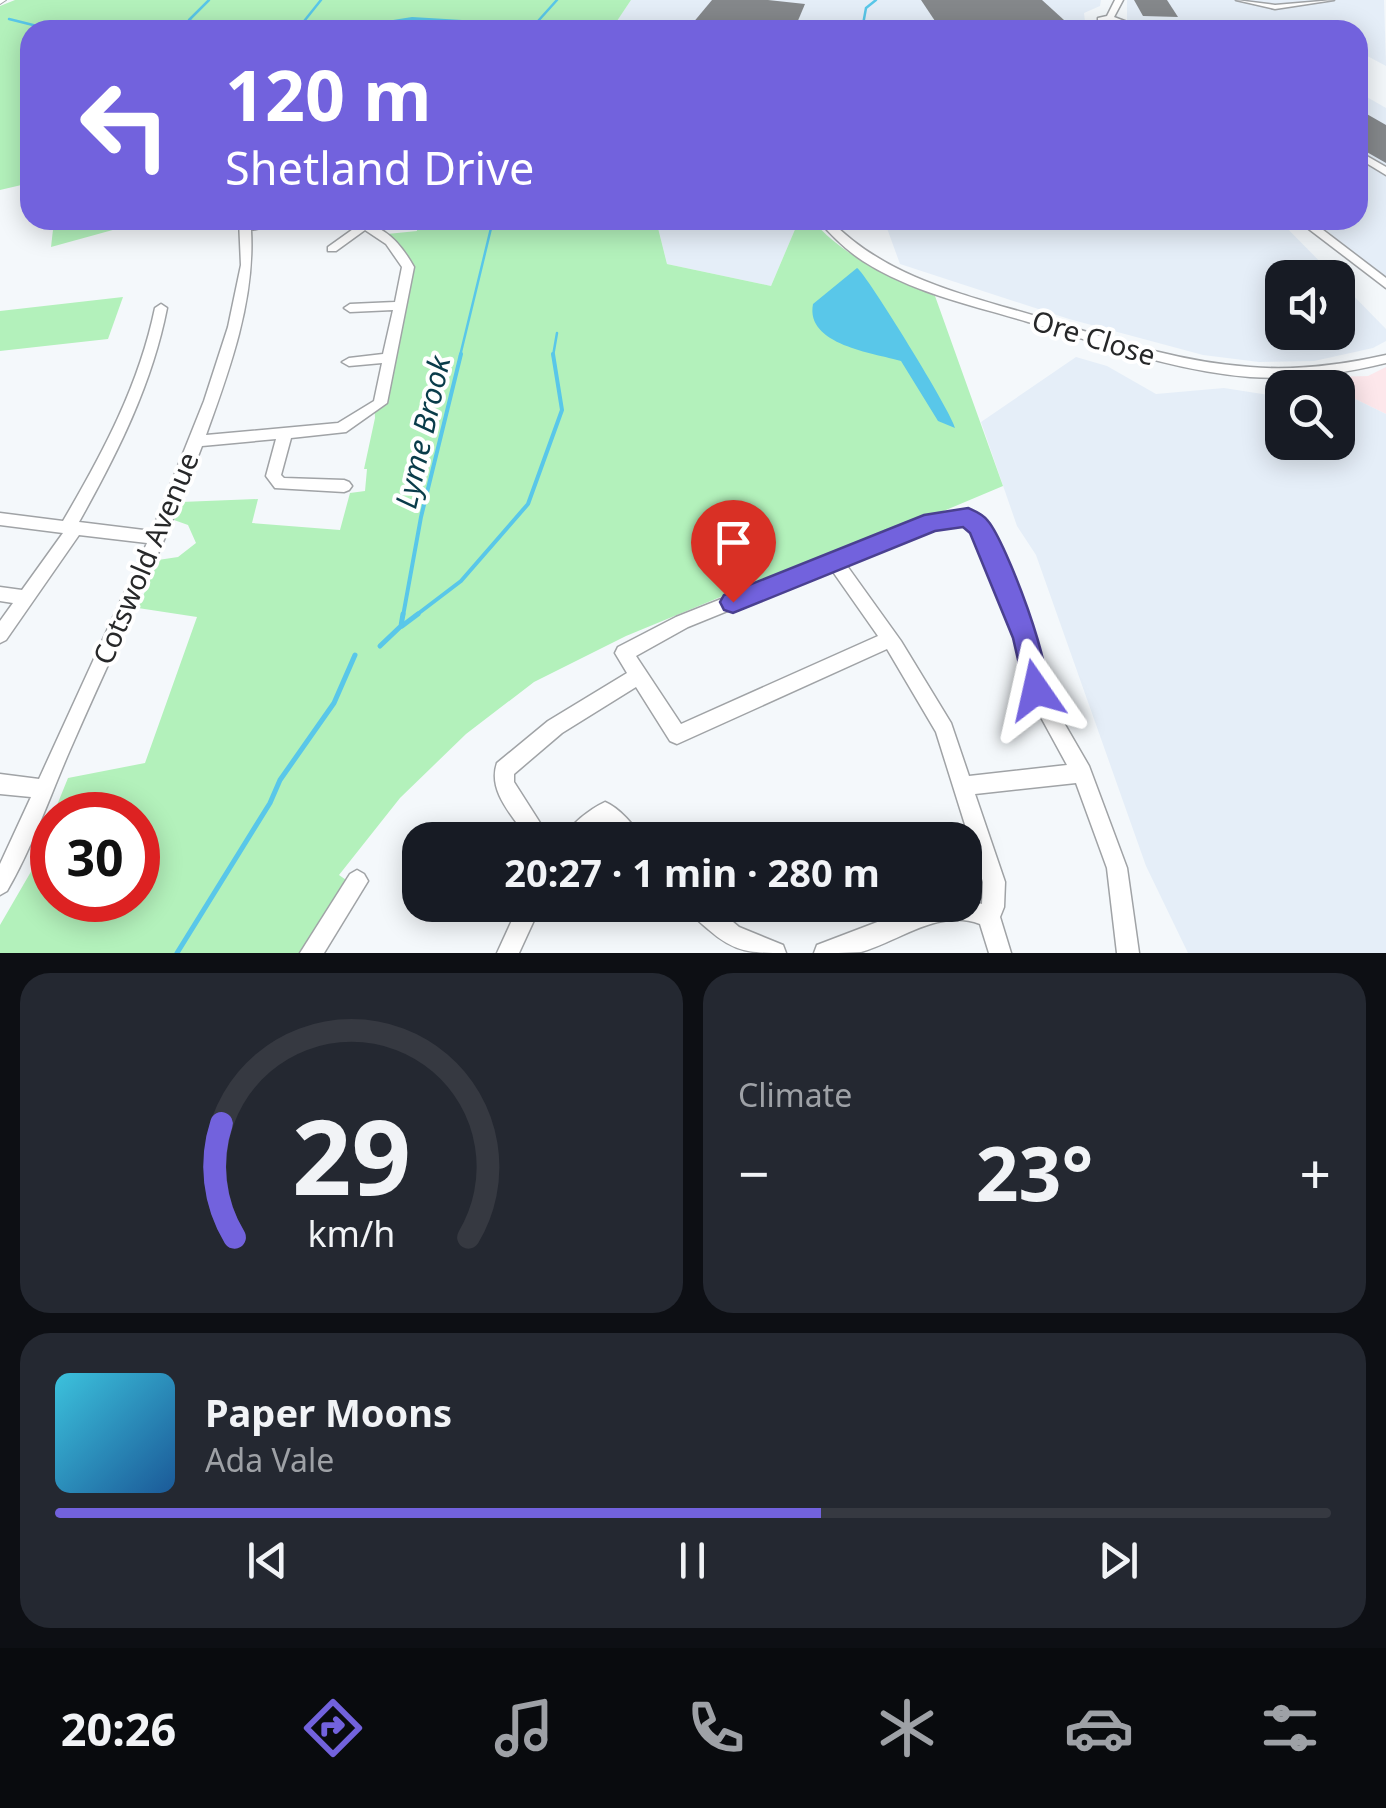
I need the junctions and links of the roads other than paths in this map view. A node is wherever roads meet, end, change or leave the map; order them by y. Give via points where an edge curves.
1 (1240, 0) edge
2 (1330, 0) edge
3 (246, 230) edge
4 (356, 230) edge
5 (375, 230) edge
6 (836, 230) edge
7 (1316, 230) edge
8 (332, 249) dead end
9 (1386, 284) edge
10 (400, 306) junction
11 (161, 308) dead end
12 (350, 308) dead end
13 (389, 358) junction
14 (1386, 359) edge
15 (349, 362) dead end
16 (284, 436) junction
17 (196, 441) junction
18 (344, 486) dead end
19 (0, 519) edge
20 (72, 527) junction
21 (154, 538) junction
22 (835, 562) junction
23 (0, 594) edge
24 (26, 598) junction
25 (0, 636) edge
26 (890, 639) junction
27 (639, 676) junction
28 (1082, 773) junction
29 (0, 784) edge
30 (964, 786) junction
31 (43, 789) junction
32 (529, 822) edge
33 (593, 822) edge
34 (615, 822) edge
35 (357, 881) dead end
36 (0, 884) edge
37 (989, 917) junction
38 (522, 922) edge
39 (716, 922) edge
40 (310, 953) edge
41 (508, 953) edge
42 (776, 953) edge
43 (825, 953) edge
44 (1000, 953) edge
45 (1128, 953) edge

1 - 2 street via 1275,7
3 - 17 street, Cotswold Avenue via 246,276 234,328
4 - 8 street
5 - 10 street via 390,238 408,267
6 - 14 street, Ore Close via 868,258 918,282 1139,352 1219,369 1294,373
7 - 9 street
10 - 12 street
10 - 13 street
11 - 20 street via 155,348
13 - 15 street
13 - 16 street via 380,403 365,416 341,428
16 - 17 street
16 - 18 street via 273,476 280,484
17 - 21 street, Cotswold Avenue
19 - 20 street
20 - 21 street
20 - 24 street
21 - 31 street, Cotswold Avenue
22 - 26 street
22 - 27 street via 682,622 624,653
22 - 28 street via 940,519 976,522 1026,638 1040,699
23 - 24 street
24 - 25 street
26 - 27 street via 678,735
26 - 30 street via 944,729
27 - 32 street via 555,727 504,770 504,785
28 - 30 street
28 - 45 street via 1117,868
29 - 31 street
30 - 37 street via 994,882
31 - 36 street, Cotswold Avenue
33 - 34 street via 605,812
35 - 40 street
37 - 43 street via 947,908
37 - 44 street
38 - 41 street
39 - 42 street

